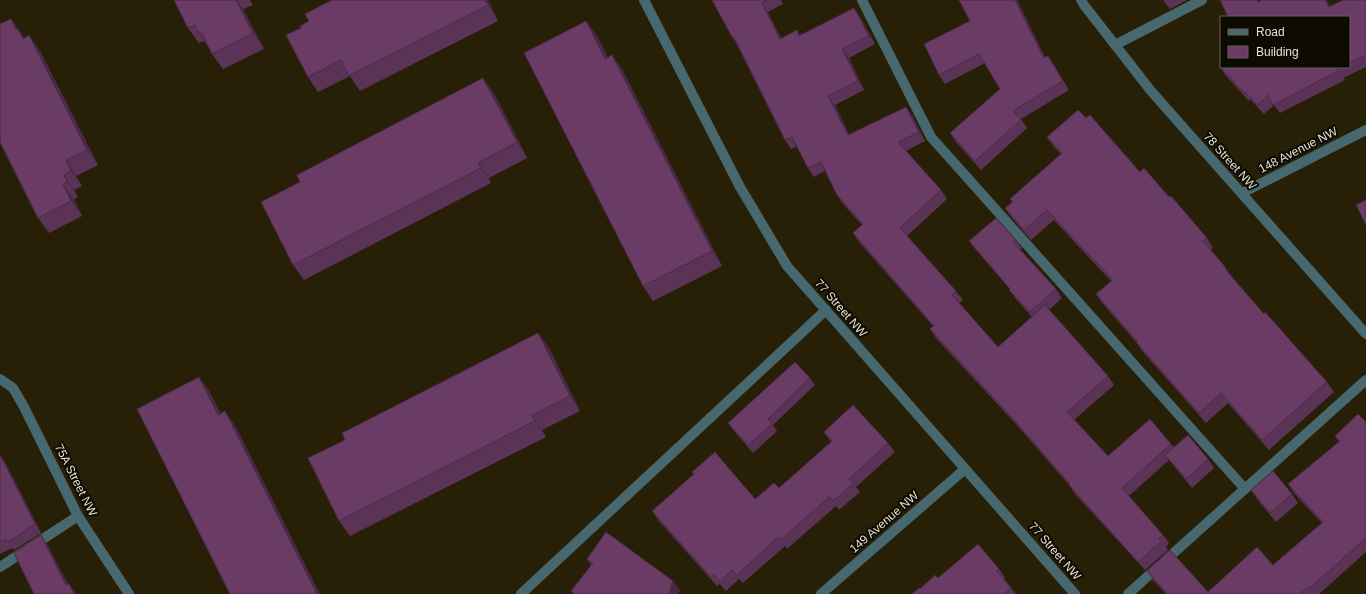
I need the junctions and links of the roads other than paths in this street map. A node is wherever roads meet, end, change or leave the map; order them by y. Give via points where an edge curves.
1 (644, 0) edge
2 (862, 0) edge
3 (1081, 0) edge
4 (1202, 0) edge
5 (1115, 45) junction
6 (1366, 130) edge
7 (1242, 193) junction
8 (826, 310) junction
9 (1366, 334) edge
10 (0, 379) edge
11 (1366, 380) edge
12 (965, 469) junction
13 (1245, 489) junction
14 (78, 516) junction
15 (0, 567) edge
16 (128, 594) edge
17 (521, 594) edge
18 (821, 594) edge
19 (1075, 594) edge
20 (1128, 594) edge

1 - 8 street, 77 Street NW via 740,187 787,266
2 - 13 street via 931,137
3 - 5 street, 78 Street NW
4 - 5 street
5 - 7 street, 78 Street NW via 1151,91
6 - 7 street, 148 Avenue NW
7 - 9 street, 78 Street NW
8 - 12 street, 77 Street NW
8 - 17 street
10 - 14 street, 75A Street NW via 13,388 24,407
11 - 13 street
12 - 18 street, 149 Avenue NW
12 - 19 street, 77 Street NW
13 - 20 street
14 - 15 street
14 - 16 street, 75A Street NW

